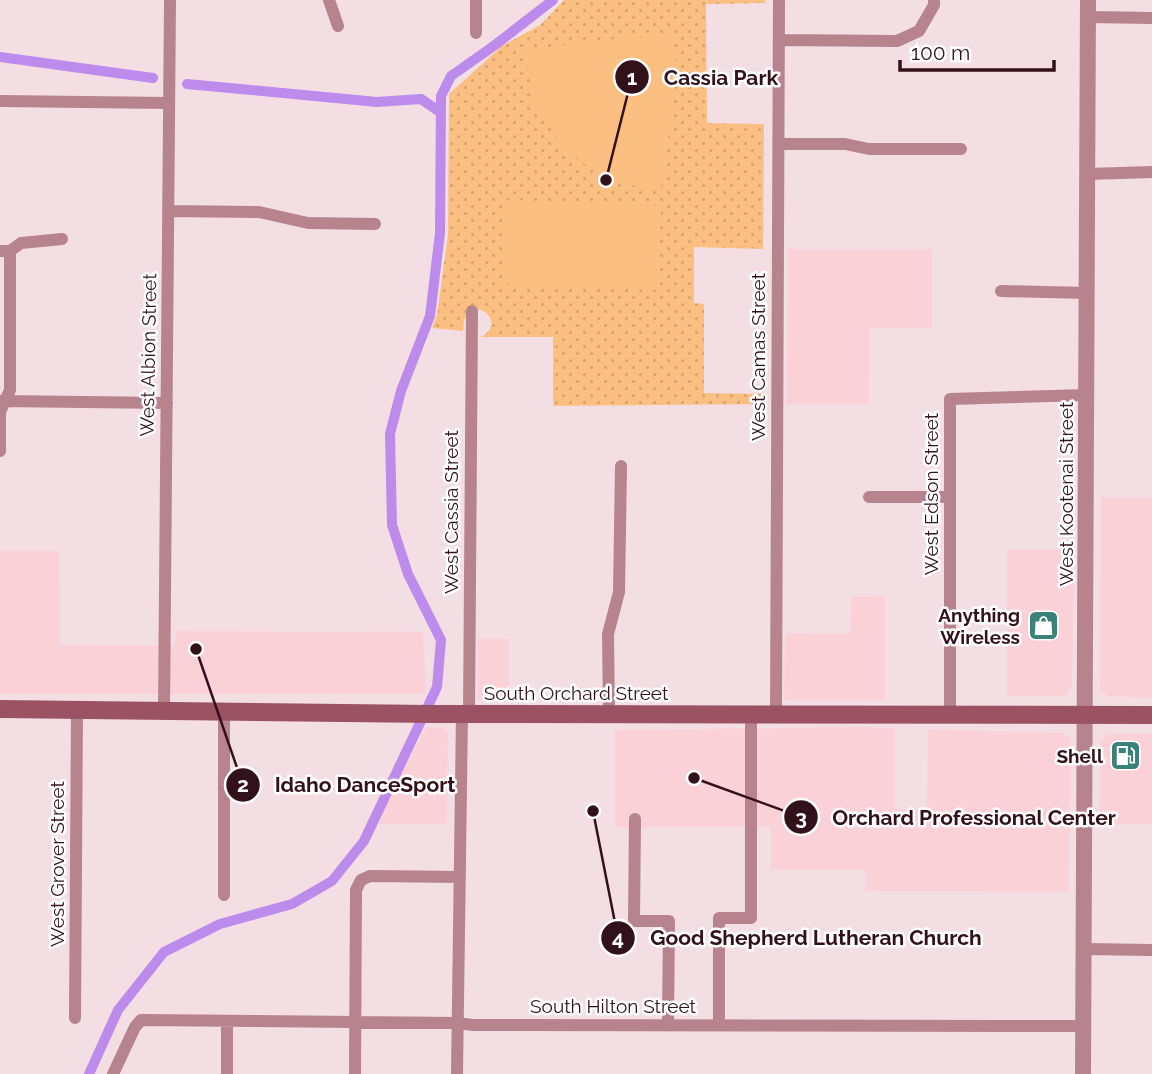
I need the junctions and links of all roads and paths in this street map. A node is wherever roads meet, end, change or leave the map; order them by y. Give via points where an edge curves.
1 (170, 0) edge
2 (329, 0) edge
3 (476, 0) edge
4 (779, 0) edge
5 (934, 0) edge
6 (1088, 0) edge
7 (1088, 17) junction
8 (1152, 18) edge
9 (338, 26) dead end
10 (476, 33) dead end
11 (779, 40) junction
12 (0, 101) edge
13 (169, 103) junction
14 (779, 144) junction
15 (961, 149) dead end
16 (1152, 172) edge
17 (1088, 174) junction
18 (168, 211) junction
19 (375, 224) dead end
20 (62, 239) dead end
21 (5, 251) edge
22 (1001, 291) dead end
23 (1087, 293) junction
24 (472, 311) dead end
25 (1087, 396) junction
26 (3, 401) edge
27 (167, 403) junction
28 (0, 451) edge
29 (621, 466) dead end
30 (869, 497) dead end
31 (950, 497) junction
32 (0, 709) edge
33 (77, 710) junction
34 (164, 711) junction
35 (224, 711) junction
36 (466, 713) junction
37 (609, 713) junction
38 (751, 713) junction
39 (776, 713) junction
40 (950, 715) junction
41 (1087, 715) junction
42 (1152, 715) edge
43 (635, 819) dead end
44 (460, 877) junction
45 (224, 895) dead end
46 (1085, 949) junction
47 (1152, 950) edge
48 (75, 1018) dead end
49 (227, 1021) junction
50 (355, 1022) junction
51 (457, 1023) junction
52 (668, 1025) junction
53 (719, 1025) junction
54 (1084, 1026) junction
55 (113, 1074) edge
56 (227, 1074) edge
57 (355, 1074) edge
58 (457, 1074) edge
59 (1083, 1074) edge

1 - 13 street, West Albion Street
2 - 9 street
3 - 10 street
4 - 11 street, West Camas Street
5 - 11 street via 919,31 897,41
6 - 7 street, West Kootenai Street
7 - 8 street
7 - 17 street, West Kootenai Street
11 - 14 street, West Camas Street
12 - 13 street
13 - 18 street, West Albion Street
14 - 15 street
14 - 39 street, West Camas Street
16 - 17 street
17 - 23 street, West Kootenai Street
18 - 19 street via 258,212 308,223
18 - 27 street, West Albion Street
20 - 21 street via 21,243
21 - 26 street via 10,390
22 - 23 street
23 - 25 street, West Kootenai Street
24 - 36 street, West Cassia Street
25 - 31 street, West Edson Street via 950,399
25 - 41 street, West Kootenai Street
26 - 27 street
26 - 28 street
27 - 34 street, West Albion Street
29 - 37 street via 618,592 608,634
30 - 31 street
31 - 40 street, West Edson Street
32 - 33 main road, South Orchard Street
33 - 34 main road, South Orchard Street
33 - 48 street, West Grover Street
34 - 35 main road, South Orchard Street
35 - 36 main road, South Orchard Street
35 - 45 street
36 - 37 main road, South Orchard Street
36 - 44 street, West Cassia Street
37 - 38 main road, South Orchard Street
38 - 39 main road, South Orchard Street
38 - 53 street via 751,918 719,918
39 - 40 main road, South Orchard Street
40 - 41 main road, South Orchard Street
41 - 42 main road, South Orchard Street
41 - 46 street, West Kootenai Street
43 - 52 street via 634,921 669,921
44 - 50 street via 370,876 361,880 356,890
44 - 51 street, West Cassia Street
46 - 47 street
46 - 54 street, West Kootenai Street
49 - 50 street, South Hilton Street
49 - 55 street, South Hilton Street via 141,1020
49 - 56 street
50 - 51 street, South Hilton Street
50 - 57 street
51 - 52 street, South Hilton Street
51 - 58 street, West Cassia Street
52 - 53 street, South Hilton Street
53 - 54 street, South Hilton Street
54 - 59 street, West Kootenai Street

